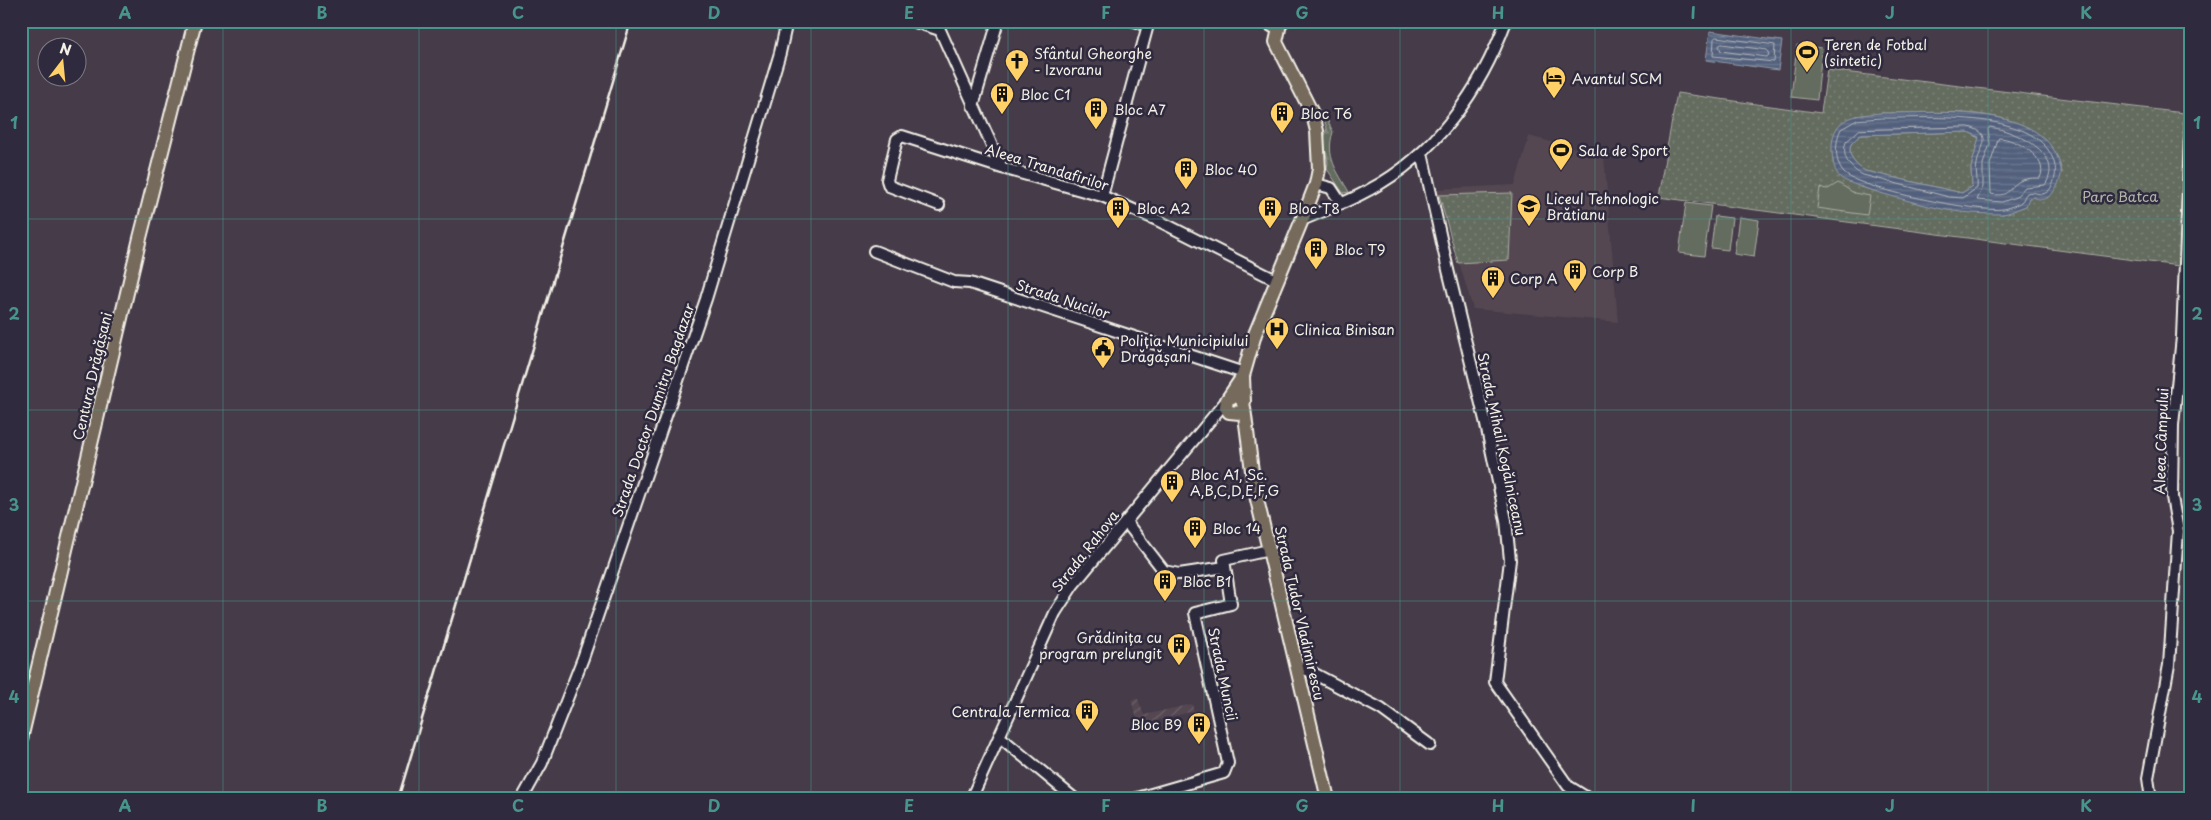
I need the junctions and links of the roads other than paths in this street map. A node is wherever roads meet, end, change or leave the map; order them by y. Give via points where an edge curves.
1 (195, 21) edge
2 (787, 21) edge
3 (912, 21) edge
4 (998, 21) edge
5 (1134, 21) edge
6 (1506, 21) edge
7 (1152, 23) edge
8 (1274, 23) edge
9 (974, 106) junction
10 (2190, 140) edge
11 (1422, 153) junction
12 (1002, 168) junction
13 (1316, 184) junction
14 (1102, 196) junction
15 (1341, 203) junction
16 (938, 205) dead end
17 (1302, 220) junction
18 (874, 251) dead end
19 (1276, 280) junction
20 (1244, 374) junction
21 (1244, 405) junction
22 (1229, 406) junction
23 (1246, 433) junction
24 (1126, 522) junction
25 (1269, 550) junction
26 (1225, 567) junction
27 (1296, 664) junction
28 (1000, 737) junction
29 (21, 739) edge
30 (1430, 745) dead end
31 (522, 799) edge
32 (971, 799) edge
33 (1075, 799) edge
34 (1134, 799) edge
35 (1328, 799) edge
36 (1589, 799) edge
37 (2151, 799) edge

1 - 29 main road, Centura Drăgășani
2 - 31 street, Strada Doctor Dumitru Bagdazar via 703,308 583,658 542,763
3 - 9 street via 940,30
4 - 9 street
5 - 7 street
6 - 11 street via 1491,59 1468,97
7 - 14 street
8 - 13 main road, Strada Tudor Vladimirescu via 1276,42 1313,115 1319,150
9 - 12 street
10 - 37 street, Aleea Câmpului via 2182,337 2173,425 2172,497 2178,531 2170,665 2148,778
11 - 15 street via 1369,191
11 - 36 street, Strada Mihail Kogălniceanu via 1506,520 1510,560 1495,682 1568,786
12 - 14 street, Aleea Trandafirilor
12 - 16 street, Aleea Trandafirilor via 902,136 897,139 887,180 889,186
13 - 15 street via 1331,188
13 - 17 main road, Strada Tudor Vladimirescu
14 - 19 street, Aleea Trandafirilor
15 - 17 street
17 - 19 main road, Strada Tudor Vladimirescu
18 - 20 street, Strada Nucilor via 954,282 970,284
19 - 20 main road, Strada Tudor Vladimirescu
20 - 21 main road, Strada Tudor Vladimirescu
20 - 22 main road, Strada Tudor Vladimirescu
21 - 22 main road via 1240,413
21 - 23 main road, Strada Tudor Vladimirescu
22 - 23 main road, Strada Tudor Vladimirescu
22 - 24 street, Strada Rahova via 1211,419
23 - 25 main road, Strada Tudor Vladimirescu via 1254,487
24 - 26 street via 1164,571 1179,574
24 - 28 street, Strada Rahova via 1073,585 1055,613
25 - 26 street via 1224,560
25 - 27 main road, Strada Tudor Vladimirescu
26 - 34 street, Strada Muncii via 1231,604 1195,613 1227,770
27 - 30 street via 1380,709
27 - 35 main road, Strada Tudor Vladimirescu
28 - 32 street, Strada Rahova
28 - 33 street

